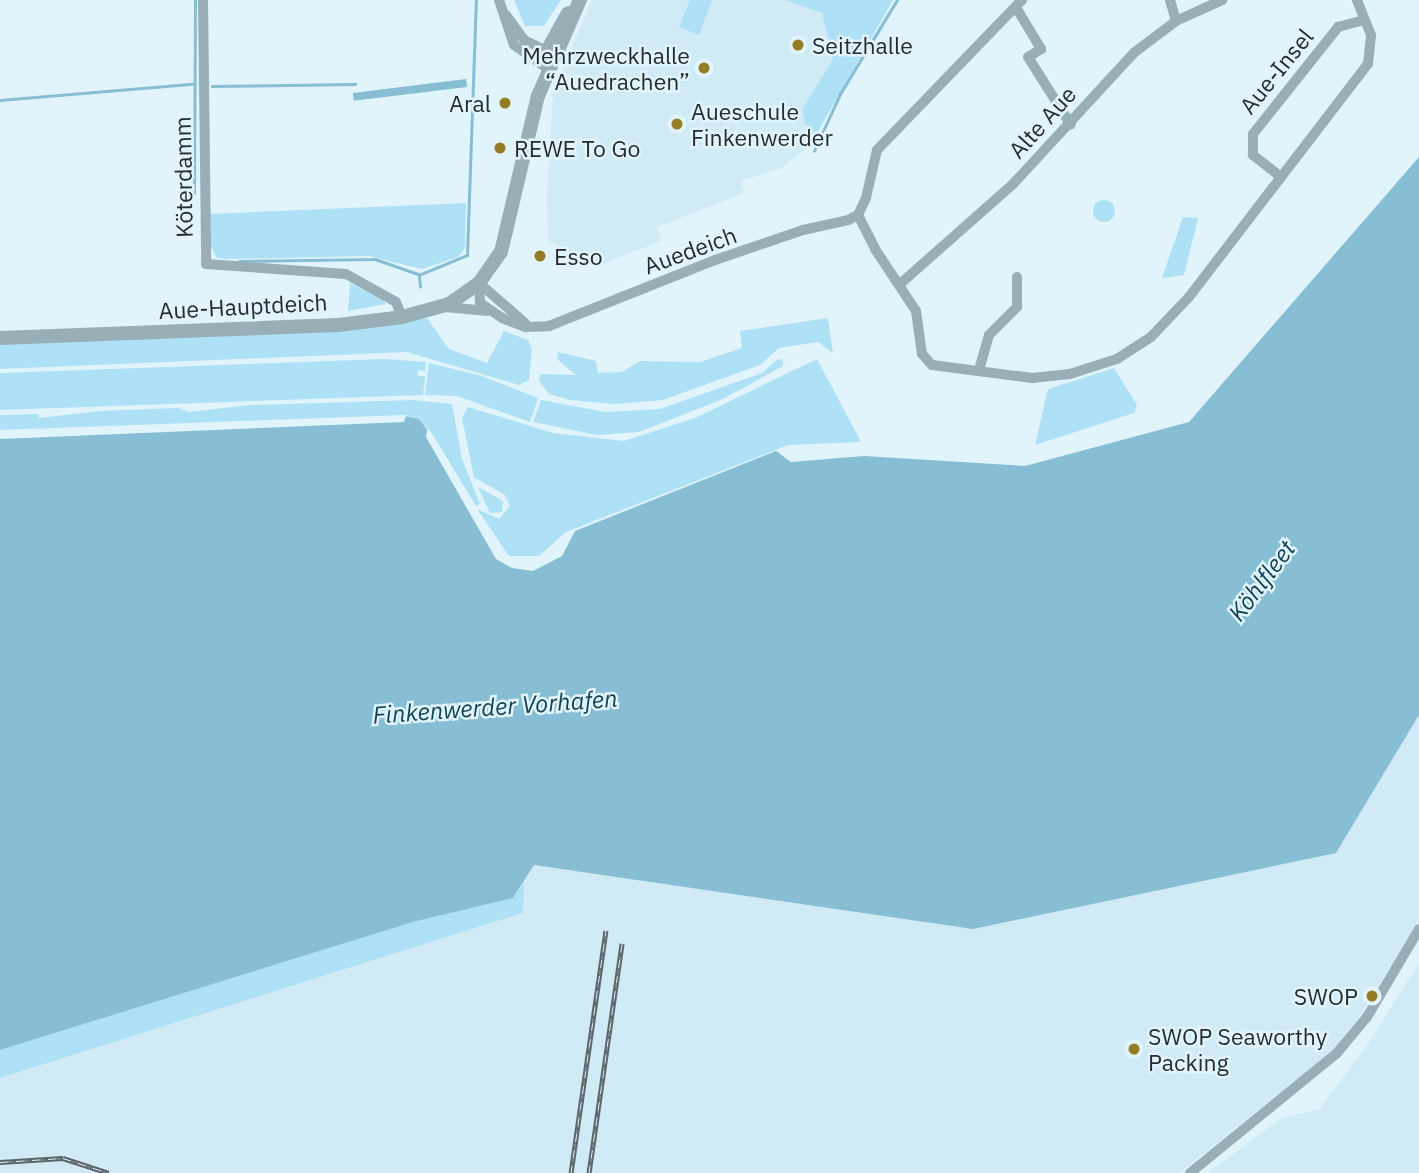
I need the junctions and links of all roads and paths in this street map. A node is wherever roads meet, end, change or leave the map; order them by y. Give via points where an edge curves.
1 (203, 0) edge
2 (579, 0) edge
3 (1170, 0) edge
4 (1222, 0) edge
5 (1357, 0) edge
6 (499, 1) edge
7 (1020, 5) edge
8 (1364, 20) junction
9 (1176, 21) junction
10 (547, 51) junction
11 (548, 69) junction
12 (1071, 125) junction
13 (1281, 177) junction
14 (858, 215) junction
15 (1017, 277) dead end
16 (479, 282) junction
17 (900, 284) junction
18 (443, 307) junction
19 (490, 311) junction
20 (402, 317) junction
21 (538, 327) junction
22 (0, 338) edge
23 (979, 370) junction
24 (1419, 929) edge
25 (1190, 1173) edge

1 - 20 street, Köterdamm via 206,264 346,274 396,302
2 - 10 street
2 - 11 street
3 - 9 street
4 - 9 street, Alte Aue
5 - 8 street
6 - 10 street via 524,40
6 - 11 street via 514,45
7 - 12 street via 1041,49 1028,57
7 - 14 street via 877,150
8 - 13 street via 1372,43 1368,64
8 - 13 street, Aue-Insel via 1338,27 1253,134 1253,155
9 - 12 street, Alte Aue via 1135,52
10 - 11 street
11 - 16 street via 505,240
12 - 17 street, Alte Aue via 1013,184
13 - 23 street via 1198,285 1151,337 1102,365 1049,377
14 - 17 street via 874,250
14 - 21 street, Auedeich via 832,227 814,227 715,260 569,321
15 - 23 street via 1017,307 989,335
16 - 18 street, Aue-Hauptdeich
16 - 19 street via 478,298
16 - 21 street via 511,314
17 - 23 street via 920,318 926,361 942,368
18 - 19 street, Auedeich
18 - 20 street, Aue-Hauptdeich
19 - 21 street, Auedeich via 518,326
20 - 22 street, Aue-Hauptdeich via 325,326
24 - 25 street via 1367,1017 1337,1053

